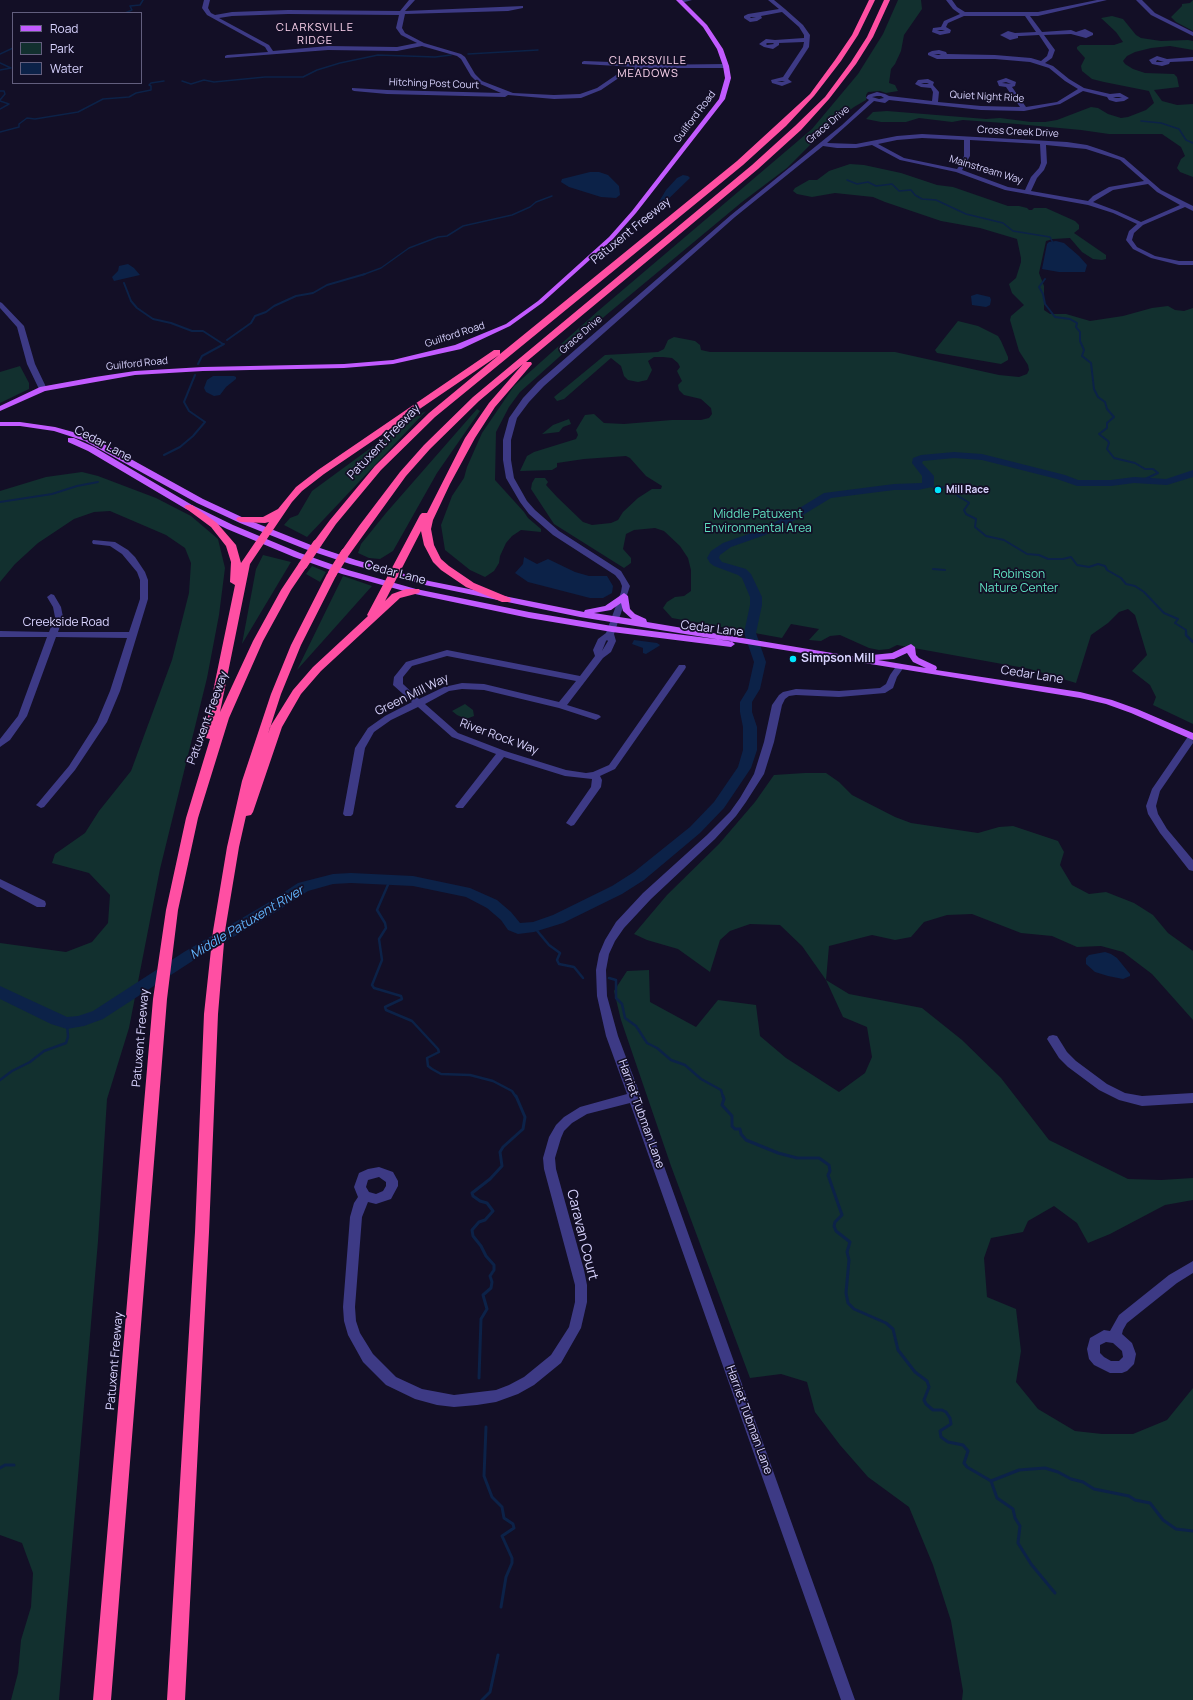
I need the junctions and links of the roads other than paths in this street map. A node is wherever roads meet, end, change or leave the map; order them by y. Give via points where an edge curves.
1 (207, 0) edge
2 (412, 0) edge
3 (689, 0) edge
4 (771, 0) edge
5 (872, 0) edge
6 (887, 0) edge
7 (949, 0) edge
8 (1104, 0) edge
9 (1139, 0) edge
10 (680, 1) edge
11 (1087, 1) edge
12 (521, 7) dead end
13 (783, 10) junction
14 (402, 13) junction
15 (964, 14) junction
16 (756, 15) dead end
17 (1027, 15) junction
18 (213, 16) junction
19 (944, 28) dead end
20 (1077, 32) dead end
21 (1040, 34) junction
22 (1193, 34) edge
23 (1015, 35) dead end
24 (808, 40) junction
25 (775, 42) dead end
26 (422, 44) junction
27 (271, 53) junction
28 (944, 56) dead end
29 (227, 57) dead end
30 (1193, 59) edge
31 (1167, 61) dead end
32 (584, 63) dead end
33 (1042, 63) junction
34 (644, 66) junction
35 (726, 66) junction
36 (785, 79) dead end
37 (930, 86) dead end
38 (1008, 86) dead end
39 (354, 89) dead end
40 (1082, 89) junction
41 (513, 95) junction
42 (1110, 96) dead end
43 (872, 100) joint
44 (935, 103) junction
45 (1024, 109) junction
46 (967, 139) junction
47 (873, 143) junction
48 (1043, 143) junction
49 (824, 144) junction
50 (958, 171) junction
51 (1148, 182) junction
52 (1027, 192) junction
53 (1089, 203) junction
54 (1184, 205) junction
55 (1193, 209) edge
56 (1141, 224) junction
57 (649, 255) junction
58 (1193, 263) edge
59 (579, 294) junction
60 (0, 304) edge
61 (43, 389) junction
62 (5, 412) edge
63 (0, 424) edge
64 (20, 424) junction
65 (0, 429) edge
66 (445, 484) junction
67 (189, 507) junction
68 (283, 510) junction
69 (241, 519) junction
70 (268, 531) junction
71 (260, 541) junction
72 (96, 542) dead end
73 (394, 574) junction
74 (388, 585) junction
75 (415, 591) junction
76 (624, 596) junction
77 (51, 597) dead end
78 (506, 600) junction
79 (580, 614) junction
80 (233, 621) junction
81 (369, 622) junction
82 (653, 625) junction
83 (612, 626) junction
84 (0, 634) edge
85 (53, 635) junction
86 (133, 635) junction
87 (731, 641) junction
88 (848, 659) junction
89 (682, 667) dead end
90 (900, 667) junction
91 (949, 674) junction
92 (582, 679) junction
93 (418, 703) junction
94 (561, 706) junction
95 (596, 717) dead end
96 (1193, 737) edge
97 (0, 744) edge
98 (502, 753) junction
99 (595, 775) junction
100 (40, 805) dead end
101 (460, 806) dead end
102 (348, 814) dead end
103 (192, 818) junction
104 (571, 823) dead end
105 (233, 847) junction
106 (1193, 867) edge
107 (0, 883) edge
108 (41, 904) dead end
109 (1053, 1039) dead end
110 (635, 1097) junction
111 (1193, 1098) edge
112 (365, 1196) dead end
113 (1193, 1266) edge
114 (1115, 1337) dead end
115 (102, 1700) edge
116 (176, 1700) edge
117 (848, 1700) edge

1 - 18 street via 206,10
2 - 14 street
3 - 10 street
4 - 13 street
5 - 59 highway, Patuxent Freeway via 847,48 799,108 740,163
6 - 57 highway via 878,23 862,50 814,112 771,154
7 - 15 street
8 - 11 street
9 - 22 street via 1157,17
10 - 35 main road, Guilford Road via 696,15 714,37
11 - 17 street via 1054,12
12 - 14 street
13 - 16 street
13 - 24 street via 806,32
14 - 18 street via 288,12
14 - 26 street via 399,24 401,31
15 - 17 street
15 - 19 street via 950,19
17 - 21 street
18 - 27 street via 267,46
20 - 21 street
21 - 23 street
21 - 33 street via 1052,50 1050,57
24 - 25 street
24 - 36 street
26 - 27 street via 391,49 328,48
26 - 41 street via 459,55 464,58 480,82
27 - 29 street
28 - 33 street via 1012,58
30 - 31 street
32 - 34 street
33 - 40 street
34 - 35 street
34 - 41 street via 624,72 599,89 581,96
35 - 61 main road, Guilford Road via 726,88 718,105 623,225 592,257 527,313 489,335 441,352 380,364 155,371
37 - 44 street via 936,92
38 - 45 street
39 - 41 street, Hitching Post Court
40 - 42 street
40 - 45 street, Quiet Night Ride via 1058,104
43 - 44 street, Quiet Night Ride via 882,101 887,98
43 - 49 street, Grace Drive
44 - 45 street, Quiet Night Ride
46 - 47 street, Cross Creek Drive via 912,137
46 - 48 street, Cross Creek Drive
46 - 50 street via 967,156
47 - 49 street, Cross Creek Drive via 846,147
47 - 50 street, Mainstream Way via 902,159
48 - 51 street, Cross Creek Drive via 1082,146 1112,155 1134,168
48 - 52 street via 1042,169 1034,177
49 - 76 street, Grace Drive via 733,216 541,384 513,418 506,449 508,469 515,488 532,512 556,533 618,573 625,584
50 - 52 street, Mainstream Way via 996,186
51 - 53 street via 1111,188
51 - 54 street, Cross Creek Drive via 1164,195
52 - 53 street, Mainstream Way
53 - 56 street, Mainstream Way
54 - 55 street, Cross Creek Drive
54 - 56 street
56 - 58 street via 1134,228 1129,237 1135,248 1161,260
57 - 66 highway via 532,360 504,390 482,419
57 - 105 highway, bridge via 452,422 403,474 366,523 332,574 306,622 276,694 248,781
59 - 68 highway via 321,472 299,489
59 - 103 highway, Patuxent Freeway, bridge via 457,393 404,441 356,494 317,544 270,617 233,692 214,743
60 - 61 street via 19,325 31,364
61 - 62 main road, Guilford Road via 20,398
62 - 64 main road
63 - 64 main road, Cedar Lane
64 - 69 main road, Cedar Lane via 55,429 88,440 200,501
65 - 67 main road, Cedar Lane via 33,431 77,442
66 - 73 highway
66 - 78 highway via 428,520 427,536 432,553 445,568 461,580
67 - 71 main road, Cedar Lane
67 - 80 highway via 214,525 233,550 236,562
68 - 69 highway via 265,520
68 - 70 highway
69 - 70 main road, Cedar Lane
70 - 71 highway
70 - 73 main road, Cedar Lane via 308,547
71 - 74 main road, Cedar Lane
71 - 80 highway via 245,564
72 - 86 street via 112,544 119,548 132,559 141,572 145,588 144,599
73 - 74 highway
73 - 78 main road, Cedar Lane
74 - 75 main road, Cedar Lane
74 - 81 highway
74 - 83 main road via 404,585
75 - 81 highway via 398,594
75 - 83 main road, Cedar Lane via 493,609
76 - 79 main road via 608,608
76 - 82 main road via 629,613
76 - 83 street
77 - 85 street via 58,607 59,617
78 - 79 main road, Cedar Lane
79 - 83 main road, Cedar Lane
80 - 103 highway
81 - 105 highway via 317,669 284,712 276,727 254,796
82 - 83 main road, Cedar Lane
82 - 87 main road, Cedar Lane
83 - 87 main road, Cedar Lane
83 - 92 street via 612,640 607,652 600,656
84 - 85 street, Creekside Road
85 - 86 street, Creekside Road
85 - 97 street via 22,716
86 - 100 street via 116,691 93,737 72,768
87 - 88 main road, Cedar Lane
88 - 90 main road, Cedar Lane
88 - 91 main road via 890,657 911,647 916,660
89 - 99 street, River Rock Way via 612,767
90 - 91 main road, Cedar Lane
90 - 110 street, Harriet Tubman Lane via 890,686 882,691 839,694 796,692 782,696 777,704 762,766 744,800 711,837 632,911 610,940 601,970 602,996 612,1036
91 - 96 main road, Cedar Lane via 1099,699
92 - 93 street, River Rock Way via 447,653 414,662 406,667 400,677 398,685
92 - 94 street
93 - 94 street, Green Mill Way via 447,689 472,686
93 - 98 street, River Rock Way via 455,735
93 - 102 street, Green Mill Way via 371,730 360,748
94 - 95 street, Green Mill Way
96 - 106 street via 1155,791 1152,806 1153,814 1163,831
98 - 99 street, River Rock Way via 576,776
98 - 101 street
99 - 104 street via 596,787
103 - 115 highway, Patuxent Freeway via 172,910 156,1049
105 - 116 highway via 219,931 211,1014
107 - 108 street
109 - 111 street via 1072,1064 1117,1095 1142,1101
110 - 112 street, Caravan Court via 584,1110 568,1120 555,1137 549,1158 550,1169 578,1270 581,1302 575,1328 556,1359 513,1390 477,1400 454,1401 420,1396 390,1381 368,1358 354,1335 349,1307 356,1217
110 - 117 street, Harriet Tubman Lane
113 - 114 street via 1123,1319

